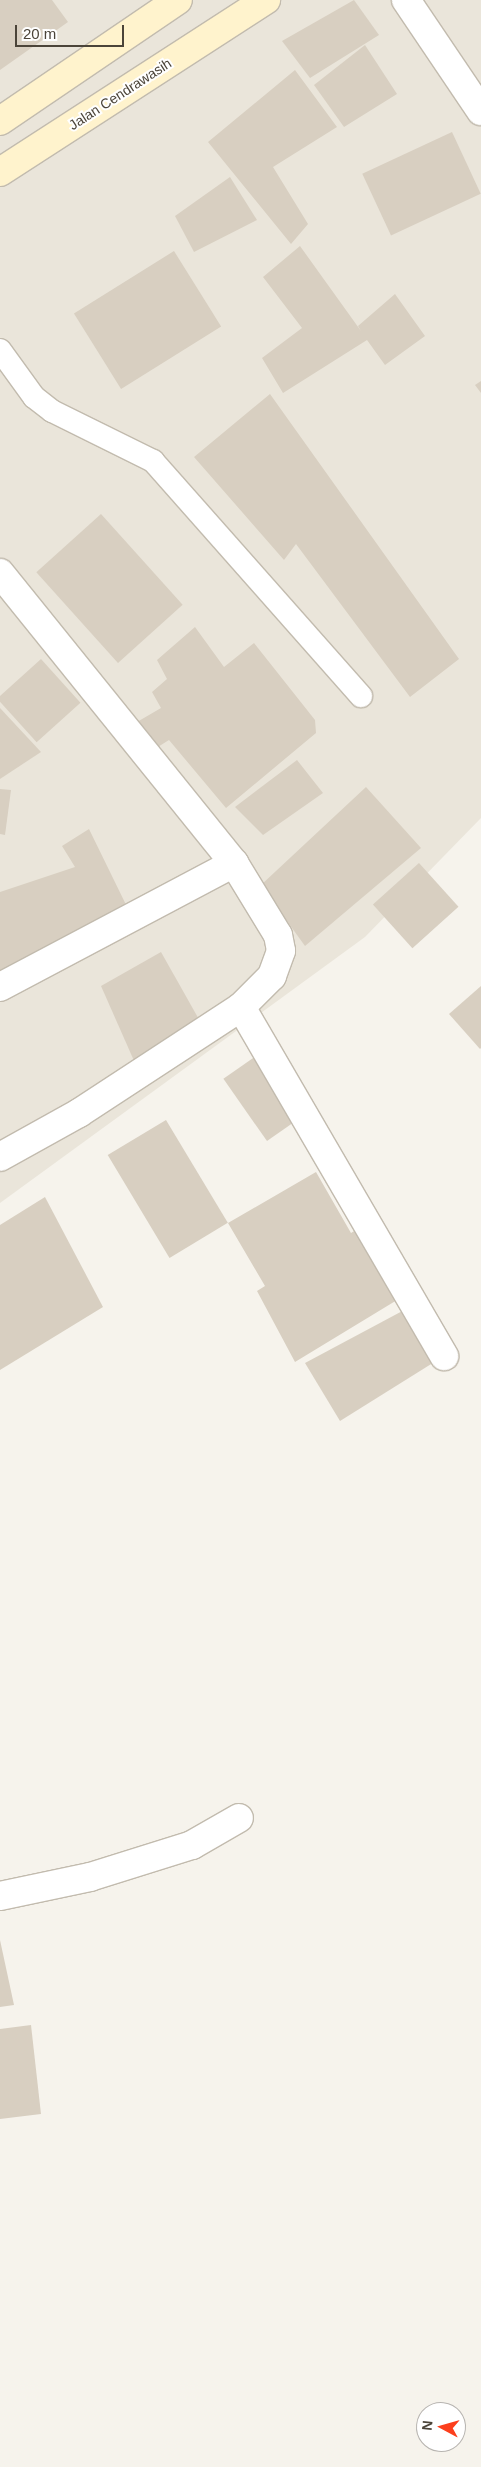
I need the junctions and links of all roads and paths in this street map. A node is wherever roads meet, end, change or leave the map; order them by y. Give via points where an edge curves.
1 (178, 0) edge
2 (266, 0) edge
3 (406, 0) edge
4 (481, 112) edge
5 (0, 121) edge
6 (0, 172) edge
7 (0, 350) edge
8 (0, 573) edge
9 (361, 696) dead end
10 (234, 863) junction
11 (0, 987) edge
12 (241, 1007) junction
13 (0, 1158) edge
14 (444, 1356) dead end
15 (239, 1818) dead end
16 (0, 1896) edge

1 - 5 main road
2 - 6 main road, Jalan Cendrawasih
3 - 4 street
7 - 9 lane via 34,397 52,411 153,461
8 - 10 street
10 - 11 street
10 - 12 street via 278,935 281,951 272,976
12 - 13 street via 79,1113
12 - 14 street
15 - 16 street via 192,1845 90,1877

